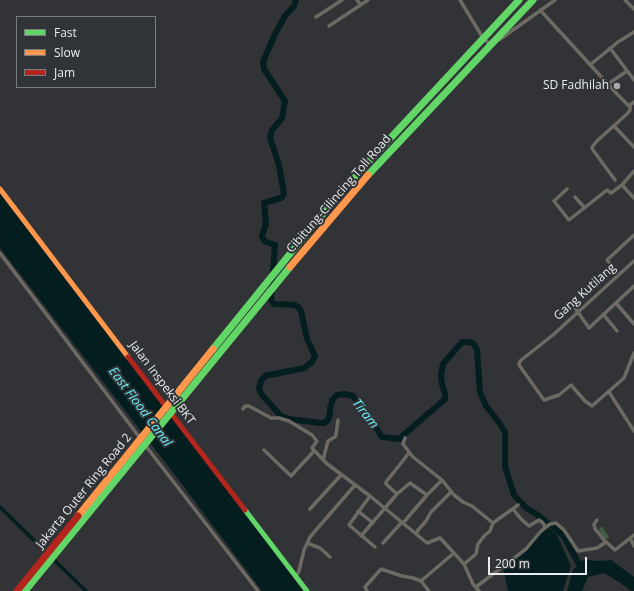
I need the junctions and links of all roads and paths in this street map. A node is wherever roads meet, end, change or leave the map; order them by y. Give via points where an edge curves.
1 (342, 0) edge
2 (357, 0) edge
3 (368, 0) edge
4 (460, 0) edge
5 (519, 0) edge
6 (533, 0) edge
7 (555, 0) edge
8 (626, 0) edge
9 (361, 5) junction
10 (634, 8) edge
11 (540, 10) junction
12 (316, 17) dead end
13 (329, 26) dead end
14 (634, 32) edge
15 (610, 48) junction
16 (590, 65) junction
17 (627, 71) junction
18 (634, 80) edge
19 (608, 84) junction
20 (634, 103) edge
21 (629, 106) junction
22 (614, 126) junction
23 (634, 147) edge
24 (634, 171) edge
25 (616, 180) dead end
26 (622, 185) junction
27 (0, 189) edge
28 (567, 189) dead end
29 (575, 197) dead end
30 (634, 198) edge
31 (584, 208) junction
32 (634, 235) edge
33 (0, 253) edge
34 (2, 259) edge
35 (634, 261) edge
36 (619, 274) junction
37 (632, 288) edge
38 (634, 293) edge
39 (571, 302) dead end
40 (616, 303) junction
41 (578, 312) junction
42 (603, 314) junction
43 (634, 324) edge
44 (617, 331) dead end
45 (634, 353) edge
46 (609, 392) junction
47 (243, 409) dead end
48 (338, 420) dead end
49 (634, 431) edge
50 (404, 438) dead end
51 (264, 450) dead end
52 (314, 451) junction
53 (409, 453) junction
54 (323, 460) junction
55 (341, 475) junction
56 (442, 480) junction
57 (355, 485) junction
58 (451, 492) junction
59 (397, 494) junction
60 (427, 495) junction
61 (370, 496) junction
62 (518, 505) dead end
63 (385, 508) junction
64 (310, 509) dead end
65 (513, 509) junction
66 (358, 511) junction
67 (597, 520) dead end
68 (403, 522) junction
69 (373, 523) junction
70 (493, 523) junction
71 (548, 526) junction
72 (416, 534) junction
73 (634, 535) edge
74 (361, 536) junction
75 (630, 538) junction
76 (606, 542) junction
77 (307, 543) junction
78 (383, 543) dead end
79 (375, 546) dead end
80 (634, 546) edge
81 (454, 553) junction
82 (330, 557) dead end
83 (464, 564) junction
84 (296, 577) junction
85 (421, 581) junction
86 (476, 587) junction
87 (17, 591) edge
88 (25, 591) edge
89 (258, 591) edge
90 (306, 591) edge
91 (367, 591) edge
92 (429, 591) edge
93 (479, 591) edge

1 - 12 street
2 - 9 street
3 - 9 street
4 - 11 street via 490,45
5 - 87 main road, Cibitung-Cilincing Toll Road, bridge via 320,218
6 - 88 main road, Cibitung-Cilincing Toll Road, bridge via 364,179 321,229
7 - 11 street
8 - 10 street
9 - 13 street
11 - 16 street
14 - 15 street
15 - 16 street
15 - 17 street
16 - 19 street
17 - 18 street
17 - 19 street
19 - 21 street
20 - 21 street
21 - 22 street via 629,112
22 - 23 street
22 - 25 street via 592,148
24 - 26 street
26 - 30 street
26 - 31 street via 611,193 607,190
27 - 84 main road, Jalan Inspeksi BKT
28 - 31 street via 554,201 568,219
29 - 31 street
32 - 36 street via 607,260
33 - 34 street
34 - 89 street
35 - 36 street, Gang Kutilang
36 - 41 street, Gang Kutilang
37 - 38 street
37 - 40 street
39 - 41 street
40 - 42 street
40 - 43 street
41 - 42 street via 589,328
41 - 46 street, Gang Kutilang via 520,361 519,365 544,400 559,395 570,385 592,406
42 - 44 street
45 - 46 street via 625,376
46 - 49 street
47 - 52 street via 249,406 271,418 292,422 316,439 312,447
48 - 54 street via 336,435 328,440
50 - 53 street via 403,444
51 - 52 street via 291,476
52 - 54 street
53 - 56 street
53 - 59 street via 385,483
54 - 55 street
55 - 57 street
55 - 64 street
56 - 58 street
56 - 60 street
57 - 61 street
57 - 77 street via 315,530
58 - 70 street
58 - 72 street via 431,512
59 - 60 street via 410,483
59 - 63 street
60 - 68 street
61 - 63 street
61 - 66 street
62 - 65 street
63 - 68 street
63 - 69 street
65 - 70 street
65 - 71 street via 529,526 539,520
66 - 69 street
66 - 74 street via 349,525
67 - 76 street via 594,527
68 - 72 street
68 - 78 street
69 - 74 street
70 - 83 street via 490,531 478,544 476,553
71 - 76 street via 555,523 559,525 578,552 599,547
71 - 86 street via 529,546
72 - 81 street via 428,544 440,538
73 - 75 street
74 - 79 street
75 - 76 street via 616,550
75 - 80 street
77 - 82 street via 320,548
77 - 84 street
81 - 83 street
81 - 85 street
83 - 86 street via 472,584
84 - 90 main road, Jalan Inspeksi BKT
85 - 91 street via 380,569 365,587
85 - 92 street
86 - 93 street

